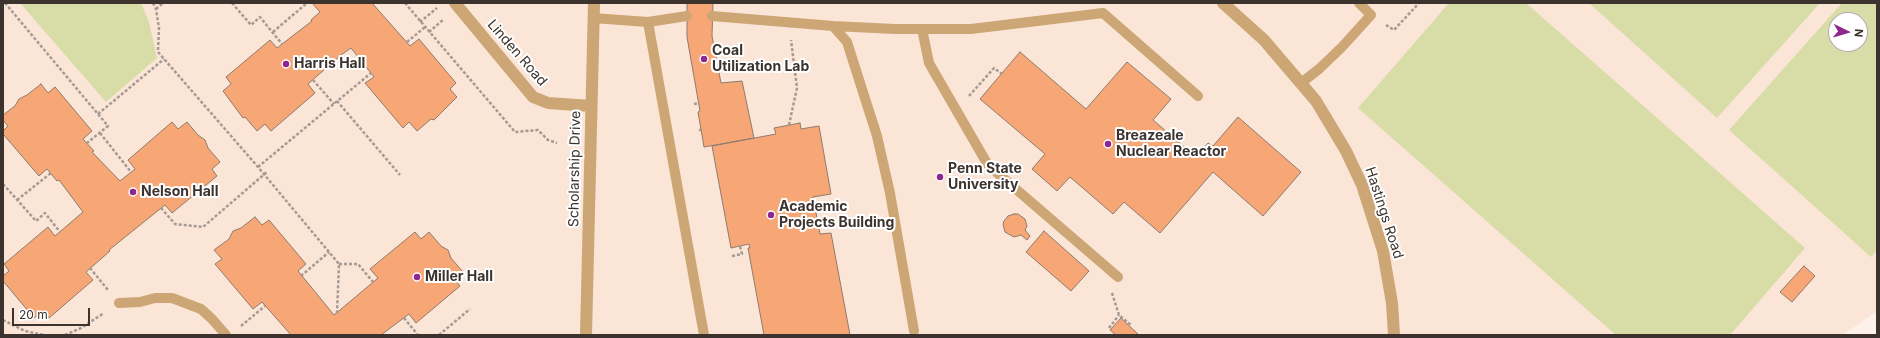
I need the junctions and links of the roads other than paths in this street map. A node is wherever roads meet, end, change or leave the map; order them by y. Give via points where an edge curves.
1 (455, 3) edge
2 (594, 3) edge
3 (1223, 3) edge
4 (1359, 3) edge
5 (687, 16) dead end
6 (712, 16) dead end
7 (593, 18) junction
8 (648, 22) junction
9 (833, 26) junction
10 (922, 29) junction
11 (1301, 83) junction
12 (1198, 96) dead end
13 (591, 106) junction
14 (1118, 277) dead end
15 (119, 303) road end
16 (914, 330) dead end
17 (226, 335) edge
18 (586, 335) edge
19 (704, 335) edge
20 (1394, 335) edge

1 - 13 street, Linden Road via 533,97 548,103
2 - 7 street, Scholarship Drive
3 - 11 street, Hastings Road via 1264,40
4 - 11 lane via 1371,15 1342,47
5 - 8 lane
6 - 9 lane
7 - 8 lane
7 - 13 street, Scholarship Drive
8 - 19 lane
9 - 10 lane
9 - 16 lane via 847,42 877,136 890,193
10 - 12 lane via 971,29 1103,13
10 - 14 lane via 929,63 988,165
11 - 20 street, Hastings Road via 1346,151 1362,185 1383,251 1392,303
13 - 18 street, Scholarship Drive
15 - 17 lane via 172,298 201,309

